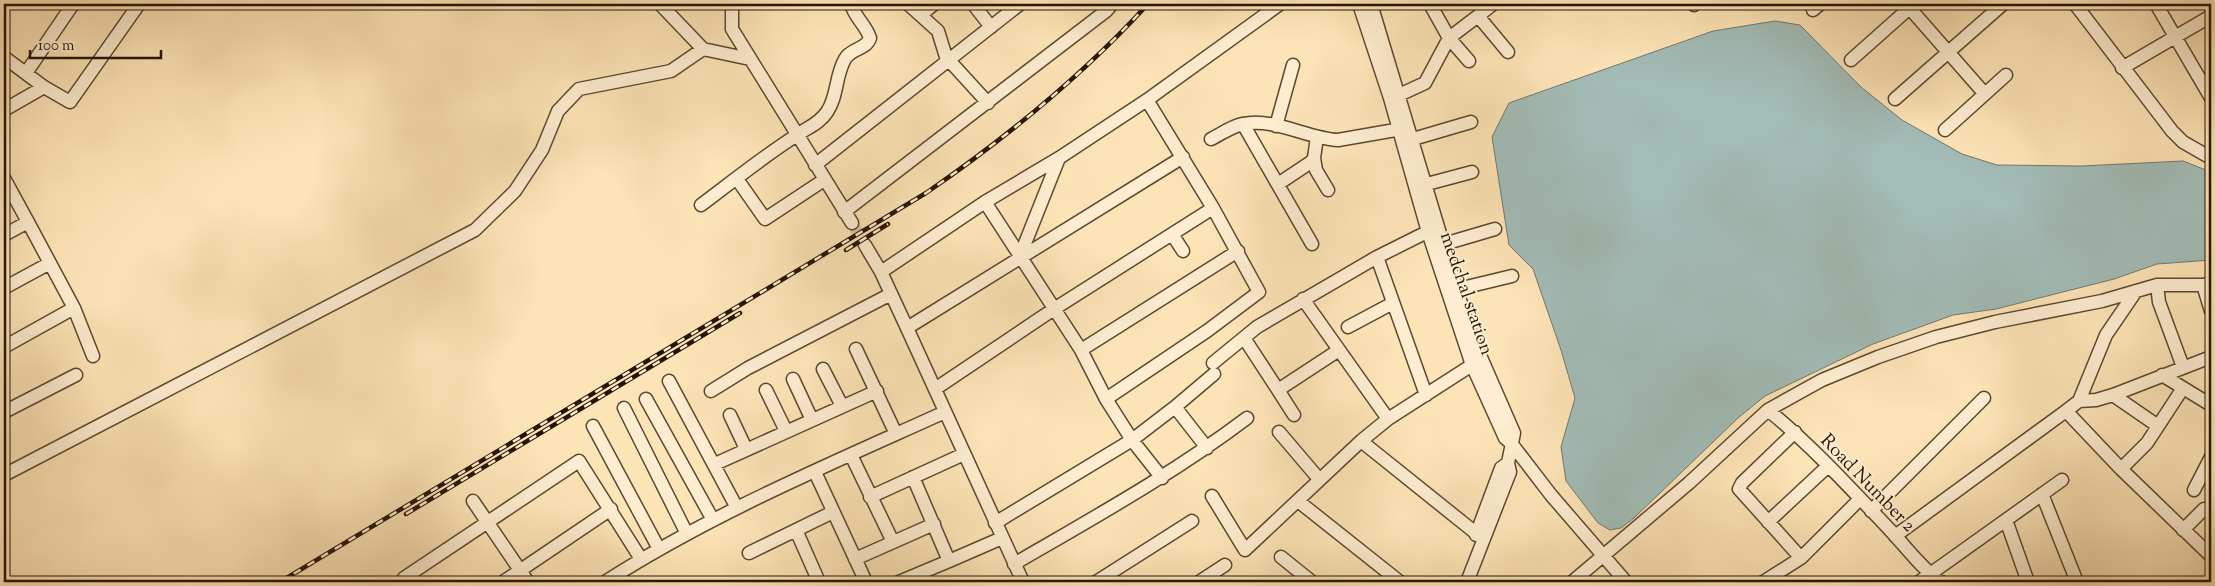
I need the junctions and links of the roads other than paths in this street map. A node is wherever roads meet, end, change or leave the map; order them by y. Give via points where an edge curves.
1 (73, 4) edge
2 (139, 4) edge
3 (660, 4) edge
4 (732, 4) edge
5 (851, 4) edge
6 (908, 4) edge
7 (934, 4) edge
8 (973, 4) edge
9 (1020, 4) edge
10 (1112, 4) edge
11 (1280, 4) edge
12 (1359, 4) edge
13 (1371, 4) edge
14 (1430, 4) edge
15 (1493, 4) edge
16 (2003, 4) edge
17 (2075, 4) edge
18 (2156, 4) edge
19 (1910, 5) edge
20 (921, 14) junction
21 (1478, 16) junction
22 (2211, 16) edge
23 (991, 27) junction
24 (1449, 38) junction
25 (2175, 38) junction
26 (703, 49) junction
27 (1508, 52) dead end
28 (1949, 53) junction
29 (4, 57) edge
30 (750, 59) junction
31 (950, 60) junction
32 (1851, 60) dead end
33 (1469, 61) dead end
34 (1293, 65) dead end
35 (2122, 68) junction
36 (26, 73) junction
37 (2006, 75) dead end
38 (2206, 79) edge
39 (44, 87) junction
40 (1984, 93) junction
41 (1398, 95) junction
42 (2211, 98) edge
43 (1895, 99) dead end
44 (1147, 100) junction
45 (988, 103) junction
46 (4, 110) edge
47 (1470, 122) dead end
48 (1243, 124) junction
49 (1276, 126) junction
50 (1945, 130) dead end
51 (1407, 132) junction
52 (797, 134) junction
53 (1317, 137) junction
54 (1211, 139) dead end
55 (1183, 157) junction
56 (1059, 158) junction
57 (1314, 158) junction
58 (2211, 158) edge
59 (815, 165) junction
60 (1472, 172) dead end
61 (4, 178) edge
62 (737, 179) junction
63 (824, 180) junction
64 (1278, 184) junction
65 (1427, 184) junction
66 (1328, 190) dead end
67 (985, 202) junction
68 (701, 205) dead end
69 (1213, 208) junction
70 (844, 212) junction
71 (28, 222) junction
72 (852, 223) tunnel mouth
73 (1439, 226) junction
74 (1495, 229) dead end
75 (1428, 232) junction
76 (1172, 234) junction
77 (4, 235) edge
78 (1312, 244) dead end
79 (1444, 244) junction
80 (865, 245) tunnel mouth
81 (1183, 251) dead end
82 (1238, 251) junction
83 (1020, 256) junction
84 (1377, 257) junction
85 (50, 263) junction
86 (881, 272) junction
87 (1512, 276) dead end
88 (2207, 284) edge
89 (2158, 285) junction
90 (4, 288) edge
91 (1458, 289) junction
92 (2136, 291) junction
93 (891, 294) junction
94 (1303, 299) junction
95 (1393, 303) junction
96 (74, 308) junction
97 (1054, 309) junction
98 (2211, 311) edge
99 (1348, 327) dead end
100 (907, 328) junction
101 (1244, 338) junction
102 (4, 347) edge
103 (856, 349) dead end
104 (1081, 350) junction
105 (1339, 350) junction
106 (93, 356) dead end
107 (2211, 357) edge
108 (1472, 365) junction
109 (2183, 367) junction
110 (823, 369) dead end
111 (76, 375) dead end
112 (2162, 375) junction
113 (794, 379) dead end
114 (669, 381) dead end
115 (2183, 388) junction
116 (935, 389) junction
117 (766, 390) dead end
118 (1278, 390) junction
119 (711, 391) dead end
120 (876, 391) junction
121 (1426, 395) junction
122 (2113, 395) junction
123 (1984, 398) dead end
124 (646, 399) dead end
125 (1106, 399) junction
126 (2079, 401) junction
127 (2211, 405) edge
128 (842, 406) junction
129 (1175, 407) junction
130 (624, 408) dead end
131 (1768, 410) junction
132 (2066, 410) junction
133 (4, 412) edge
134 (945, 412) junction
135 (730, 415) dead end
136 (1294, 415) dead end
137 (1247, 418) dead end
138 (1388, 419) junction
139 (812, 420) junction
140 (593, 426) dead end
141 (2158, 426) junction
142 (786, 431) junction
143 (1279, 432) dead end
144 (1795, 432) junction
145 (896, 434) junction
146 (1132, 440) junction
147 (1361, 441) junction
148 (1511, 443) junction
149 (1207, 448) junction
150 (746, 449) junction
151 (964, 454) junction
152 (852, 455) junction
153 (2211, 457) edge
154 (1508, 463) junction
155 (714, 464) junction
156 (1827, 467) junction
157 (2121, 469) junction
158 (815, 472) junction
159 (4, 476) edge
160 (913, 477) junction
161 (1162, 478) junction
162 (1320, 479) junction
163 (2062, 480) dead end
164 (2194, 490) dead end
165 (2042, 494) junction
166 (1212, 496) dead end
167 (870, 497) junction
168 (1860, 499) junction
169 (473, 501) dead end
170 (1298, 501) junction
171 (737, 508) junction
172 (610, 509) junction
173 (2204, 509) dead end
174 (1871, 511) junction
175 (833, 512) junction
176 (712, 520) junction
177 (2006, 520) junction
178 (1192, 521) dead end
179 (487, 522) junction
180 (1768, 522) junction
181 (995, 523) junction
182 (934, 524) junction
183 (796, 530) junction
184 (2183, 530) junction
185 (687, 534) junction
186 (1477, 534) junction
187 (1895, 536) junction
188 (1002, 538) junction
189 (893, 542) junction
190 (659, 549) junction
191 (749, 553) dead end
192 (1605, 555) junction
193 (2211, 556) edge
194 (1281, 557) dead end
195 (1801, 558) junction
196 (641, 559) junction
197 (855, 559) junction
198 (950, 561) junction
199 (1014, 564) junction
200 (1225, 565) dead end
201 (520, 571) junction
202 (1924, 578) edge
203 (1309, 581) edge
204 (407, 582) edge
205 (503, 582) edge
206 (528, 582) edge
207 (604, 582) edge
208 (819, 582) edge
209 (866, 582) edge
210 (899, 582) edge
211 (1023, 582) edge
212 (1096, 582) edge
213 (1199, 582) edge
214 (1400, 582) edge
215 (1458, 582) edge
216 (1466, 582) edge
217 (1572, 582) edge
218 (1626, 582) edge
219 (1763, 582) edge
220 (1940, 582) edge
221 (2028, 582) edge
222 (2077, 582) edge

1 - 36 street
2 - 39 street via 70,102
3 - 26 street
4 - 30 street via 732,29
5 - 52 street via 860,23 868,31 869,42 850,52 844,60 832,104 821,121
6 - 20 street
7 - 20 street
8 - 23 street
9 - 23 street
10 - 45 street
11 - 44 street
12 - 51 street, medchal station
13 - 41 street
14 - 24 street
15 - 21 street
16 - 28 street
17 - 35 street
18 - 25 street
19 - 28 street
19 - 32 street
20 - 31 street via 938,30 946,57
21 - 24 street
21 - 27 street
22 - 25 street
23 - 31 street
24 - 33 street
24 - 41 street via 1425,83
25 - 35 street
25 - 38 street
26 - 30 street
26 - 159 street via 671,71 579,89 558,111 542,150 515,191 475,230
28 - 40 street
28 - 43 street
29 - 36 street
30 - 52 street
31 - 45 street
31 - 59 street
34 - 49 street
35 - 58 street via 2183,142
36 - 39 street
37 - 40 street
38 - 42 street
39 - 46 street
40 - 50 street
41 - 51 street
44 - 55 street
44 - 56 street
45 - 70 street
47 - 51 street
48 - 49 street
48 - 54 street
48 - 64 street
49 - 53 street
51 - 53 street via 1338,140
51 - 65 street
51 - 75 street, medchal station
52 - 59 street
52 - 62 street
53 - 57 street
55 - 69 street
55 - 83 street
56 - 67 street
56 - 83 street
57 - 64 street
57 - 66 street via 1316,170
59 - 63 street
60 - 65 street
61 - 71 street
62 - 63 street via 765,219
62 - 68 street
63 - 70 street
64 - 78 street
65 - 73 street
67 - 83 street
67 - 86 street
69 - 76 street
69 - 82 street
70 - 72 street
71 - 77 street
71 - 85 street
73 - 75 street
73 - 79 street
74 - 79 street
75 - 84 street
75 - 108 street, medchal station
76 - 81 street
76 - 97 street
79 - 91 street
80 - 86 street
82 - 104 street
82 - 125 street via 1259,292
83 - 97 street
83 - 100 street
84 - 94 street
84 - 95 street
85 - 90 street
85 - 96 street
86 - 93 street
87 - 91 street
88 - 89 street
88 - 98 street
89 - 92 street
89 - 109 street via 2159,302
91 - 148 street via 1469,330 1514,433
92 - 126 street via 2106,335
92 - 131 street via 1936,337 1822,380
93 - 100 street
93 - 119 street via 748,368
94 - 101 street
94 - 105 street
95 - 99 street
95 - 121 street
96 - 102 street
96 - 106 street
97 - 104 street
97 - 116 street
100 - 116 street
101 - 118 street
101 - 129 street
103 - 120 street
104 - 125 street
105 - 118 street
105 - 138 street
107 - 109 street
108 - 121 street
108 - 148 street, medchal station via 1505,438
109 - 112 street
110 - 128 street
111 - 133 street
112 - 115 street
112 - 122 street
113 - 139 street
114 - 155 street
115 - 127 street
115 - 141 street
116 - 134 street
117 - 142 street
118 - 136 street
120 - 128 street
120 - 145 street
121 - 138 street
122 - 126 street
122 - 141 street
123 - 174 street
124 - 176 street
125 - 146 street
126 - 132 street
128 - 139 street
129 - 146 street
129 - 149 street
130 - 185 street
131 - 144 street, Road Number 2
131 - 192 street
132 - 157 street
132 - 187 street
134 - 145 street
134 - 151 street
135 - 150 street
137 - 149 street
138 - 147 street
139 - 142 street
140 - 190 street
141 - 157 street via 2147,443
142 - 150 street
143 - 162 street
144 - 156 street, Road Number 2
144 - 180 street via 1740,486 1741,492
145 - 152 street
146 - 161 street
146 - 181 street
147 - 162 street
147 - 186 street
148 - 154 street
148 - 192 street, medchal station via 1551,495
149 - 161 street
150 - 155 street
151 - 160 street
151 - 181 street
152 - 158 street
152 - 167 street
153 - 164 street
154 - 186 street via 1501,468
154 - 216 street via 1510,472
155 - 171 street
156 - 168 street, Road Number 2
156 - 180 street
157 - 184 street
158 - 171 street
158 - 175 street
160 - 167 street
160 - 182 street
161 - 199 street
162 - 170 street
163 - 165 street
165 - 177 street
165 - 222 street
166 - 170 street via 1245,550
167 - 189 street
168 - 174 street, Road Number 2
168 - 195 street
169 - 179 street
170 - 214 street
171 - 176 street
172 - 179 street via 579,461
172 - 196 street
172 - 201 street
173 - 184 street
174 - 187 street, Road Number 2
175 - 183 street
175 - 197 street
176 - 185 street
177 - 202 street
177 - 221 street
178 - 212 street
179 - 201 street
179 - 204 street via 404,578
180 - 195 street
181 - 188 street
182 - 189 street
182 - 198 street
183 - 191 street
183 - 208 street
184 - 193 street
185 - 190 street
186 - 215 street
187 - 202 street, Road Number 2
188 - 198 street
188 - 199 street
189 - 197 street
190 - 196 street
192 - 217 street
192 - 218 street, medchal station
194 - 203 street
195 - 219 street
196 - 207 street
197 - 209 street
198 - 210 street
199 - 211 street
200 - 213 street
201 - 205 street
201 - 206 street
202 - 220 street, Road Number 2

